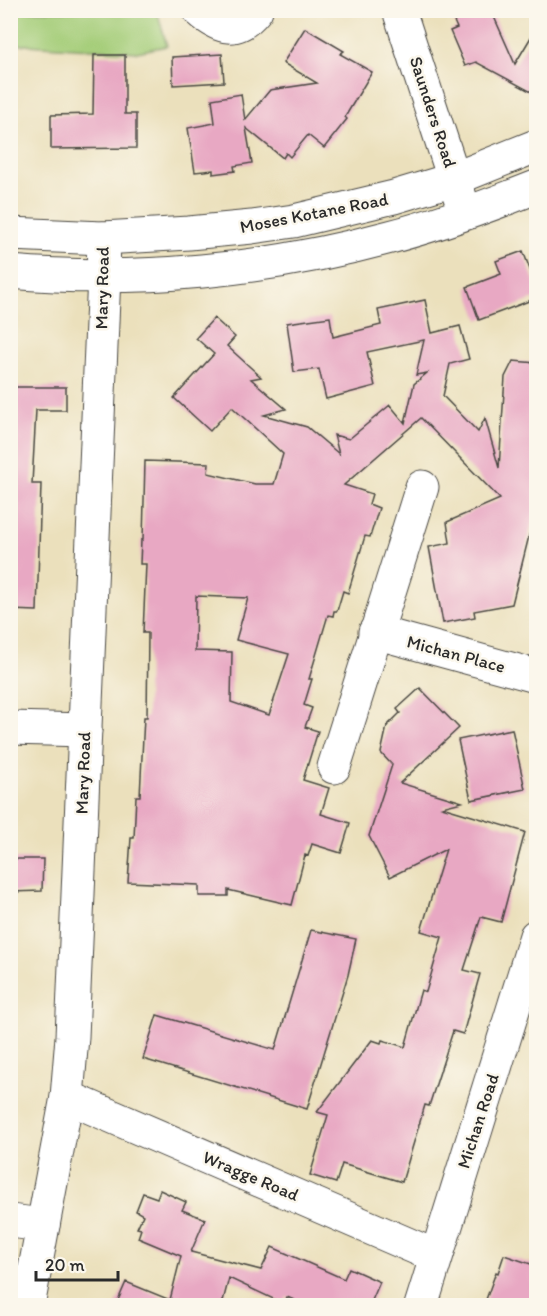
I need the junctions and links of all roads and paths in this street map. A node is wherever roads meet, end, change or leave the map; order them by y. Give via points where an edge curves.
1 (199, 10) edge
2 (256, 10) edge
3 (399, 10) edge
4 (537, 146) edge
5 (454, 179) junction
6 (537, 187) edge
7 (465, 215) junction
8 (10, 234) edge
9 (103, 238) junction
10 (10, 272) edge
11 (104, 275) junction
12 (422, 487) dead end
13 (375, 632) junction
14 (537, 676) edge
15 (10, 728) edge
16 (85, 730) junction
17 (334, 767) dead end
18 (537, 936) edge
19 (67, 1097) junction
20 (10, 1221) edge
21 (43, 1225) junction
22 (435, 1256) junction
23 (28, 1305) edge
24 (421, 1305) edge

1 - 2 street via 217,24 238,26
3 - 5 street, Saunders Road
4 - 5 street, Moses Kotane Road
5 - 7 street, Saunders Road
5 - 9 street, Moses Kotane Road via 284,222
6 - 7 street, Moses Kotane Road
7 - 11 street, Moses Kotane Road via 349,247 261,264 192,272
8 - 9 street, Moses Kotane Road
9 - 11 street, Mary Road
10 - 11 street, Moses Kotane Road
11 - 16 street, Mary Road
12 - 13 street
13 - 14 street, Michan Place
13 - 17 street
15 - 16 street
16 - 19 street, Mary Road
18 - 22 street, Michan Road
19 - 21 street, Mary Road
19 - 22 street, Wragge Road
20 - 21 street
21 - 23 street, Mary Road
22 - 24 street, Michan Road

